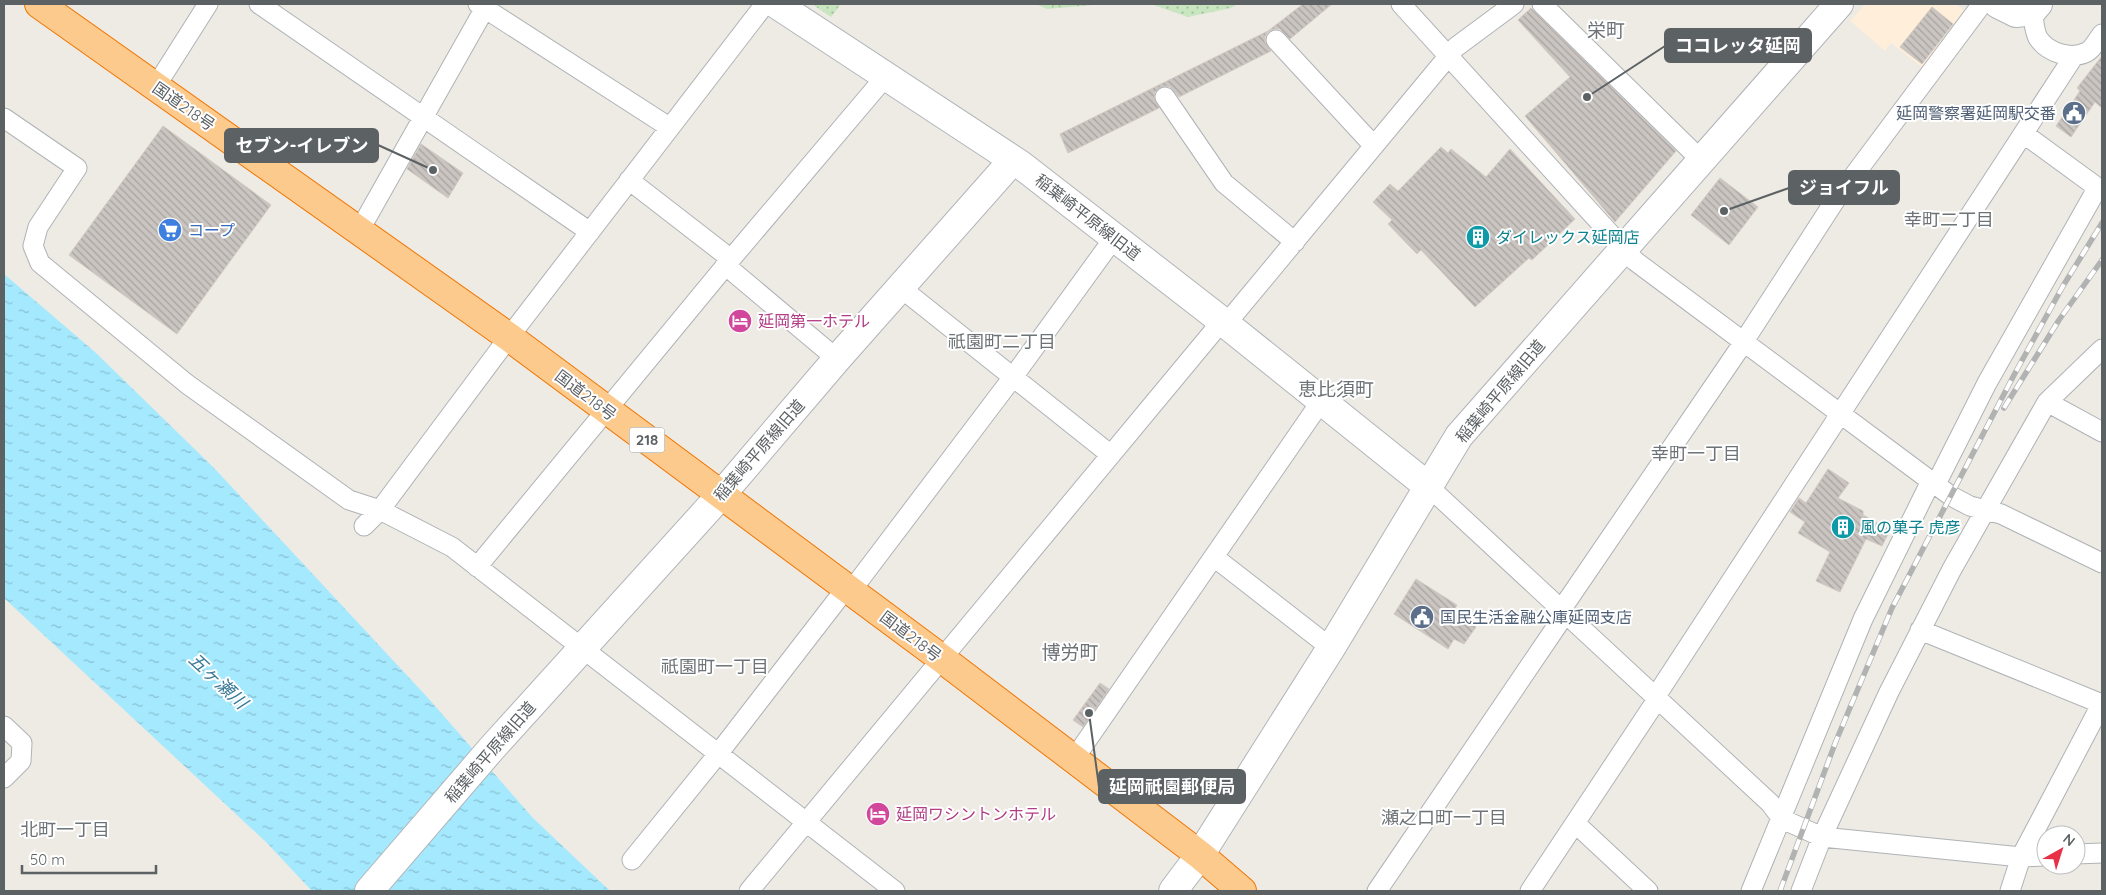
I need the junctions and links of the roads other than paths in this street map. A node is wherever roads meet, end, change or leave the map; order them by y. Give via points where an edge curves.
1 (39, 4) edge
2 (208, 4) edge
3 (258, 4) edge
4 (765, 4) edge
5 (776, 4) edge
6 (1401, 4) edge
7 (1514, 4) edge
8 (1542, 4) edge
9 (1982, 4) edge
10 (1993, 4) edge
11 (1998, 4) edge
12 (481, 6) edge
13 (1830, 7) edge
14 (2035, 7) edge
15 (2102, 34) edge
16 (1276, 40) dead end
17 (2046, 48) junction
18 (1448, 56) junction
19 (2074, 56) junction
20 (886, 76) junction
21 (156, 86) junction
22 (1166, 97) dead end
23 (4, 118) edge
24 (424, 118) junction
25 (669, 127) junction
26 (2024, 134) junction
27 (1374, 146) junction
28 (1013, 160) junction
29 (1701, 160) junction
30 (628, 180) junction
31 (359, 231) junction
32 (590, 232) junction
33 (1114, 238) junction
34 (1295, 242) junction
35 (1623, 248) junction
36 (728, 262) junction
37 (901, 288) junction
38 (1224, 322) junction
39 (509, 337) junction
40 (1743, 341) junction
41 (2102, 349) edge
42 (837, 359) junction
43 (1013, 377) junction
44 (1322, 400) junction
45 (2047, 402) junction
46 (608, 411) junction
47 (1841, 413) junction
48 (2102, 432) edge
49 (1111, 456) junction
50 (1934, 483) junction
51 (1429, 487) junction
52 (721, 495) junction
53 (380, 510) junction
54 (1986, 512) junction
55 (364, 526) dead end
56 (1214, 556) junction
57 (2102, 563) edge
58 (477, 567) junction
59 (849, 589) junction
60 (1563, 612) junction
61 (1920, 630) junction
62 (1331, 648) junction
63 (582, 649) junction
64 (941, 658) junction
65 (1657, 697) junction
66 (2102, 703) edge
67 (4, 726) edge
68 (2096, 729) edge
69 (718, 754) junction
70 (1074, 759) junction
71 (4, 778) edge
72 (1782, 819) junction
73 (1575, 822) junction
74 (806, 823) junction
75 (1822, 836) junction
76 (2102, 853) edge
77 (2086, 854) edge
78 (1200, 855) junction
79 (2036, 856) edge
80 (2021, 857) junction
81 (632, 860) dead end
82 (369, 891) edge
83 (749, 891) edge
84 (895, 891) edge
85 (1173, 891) edge
86 (1242, 891) edge
87 (1376, 891) edge
88 (1530, 891) edge
89 (1648, 891) edge
90 (1751, 891) edge
91 (1802, 891) edge
92 (2010, 891) edge

1 - 21 highway, 国道218号 / 218
2 - 21 street
3 - 24 street
4 - 25 street
5 - 20 street
6 - 18 street
7 - 18 street
8 - 29 street
9 - 40 street via 1834,202
10 - 17 street
11 - 14 street via 2016,13
12 - 24 street
12 - 25 street
13 - 29 street, 稲葉崎平原線旧道
14 - 17 street via 2037,37
15 - 19 street via 2089,51
16 - 27 street
17 - 19 street
18 - 27 street
18 - 35 street
19 - 26 street
20 - 28 street
20 - 36 street
21 - 31 highway, 国道218号 / 218
22 - 34 street via 1224,183
23 - 53 street via 77,168 38,227 33,246 40,263 187,384 349,500
24 - 31 street
24 - 32 street
25 - 30 street
26 - 47 street
26 - 50 street via 2094,186 2094,194
27 - 34 street
28 - 33 street, 稲葉崎平原線旧道
28 - 37 street, 稲葉崎平原線旧道
29 - 35 street, 稲葉崎平原線旧道
30 - 32 street
30 - 36 street
31 - 39 highway, 国道218号 / 218
32 - 39 street
33 - 38 street, 稲葉崎平原線旧道
33 - 43 street
34 - 38 street
35 - 40 street via 1635,261
35 - 51 street, 稲葉崎平原線旧道 via 1459,436
36 - 42 street
36 - 46 street
37 - 42 street, 稲葉崎平原線旧道
37 - 43 street
38 - 44 street, 稲葉崎平原線旧道
38 - 49 street
39 - 46 highway, 国道218号 / 218
39 - 53 street
40 - 47 street
40 - 60 street
41 - 45 street
42 - 52 street, 稲葉崎平原線旧道
43 - 49 street
43 - 59 street
44 - 51 street, 稲葉崎平原線旧道
44 - 56 street
45 - 48 street
45 - 54 street
46 - 52 highway, 国道218号 / 218
46 - 58 street
47 - 50 street
47 - 65 street
49 - 64 street
50 - 54 street
50 - 72 street via 1863,619
51 - 60 street
51 - 62 street
52 - 59 highway, 国道218号 / 218
52 - 63 street, 稲葉崎平原線旧道
53 - 55 street
53 - 58 street via 452,547
54 - 57 street via 2001,514
54 - 61 street
56 - 62 street
56 - 70 street
58 - 63 street
59 - 64 highway, 国道218号 / 218
59 - 69 street
60 - 65 street
60 - 87 street
61 - 66 street
61 - 75 street
62 - 78 street
63 - 69 street
63 - 82 street, 稲葉崎平原線旧道
64 - 70 highway, 国道218号 / 218
64 - 74 street
65 - 72 street via 1770,803
65 - 73 street
66 - 68 street
67 - 71 street via 22,742 21,760
68 - 80 street
69 - 74 street
69 - 81 street
70 - 78 highway, 国道218号 / 218
72 - 75 street
72 - 90 street
73 - 88 street
73 - 89 street
74 - 83 street
74 - 84 street
75 - 80 street
75 - 91 street
76 - 77 street
78 - 85 street
78 - 86 highway, 国道218号 / 218
79 - 80 street
80 - 92 street

